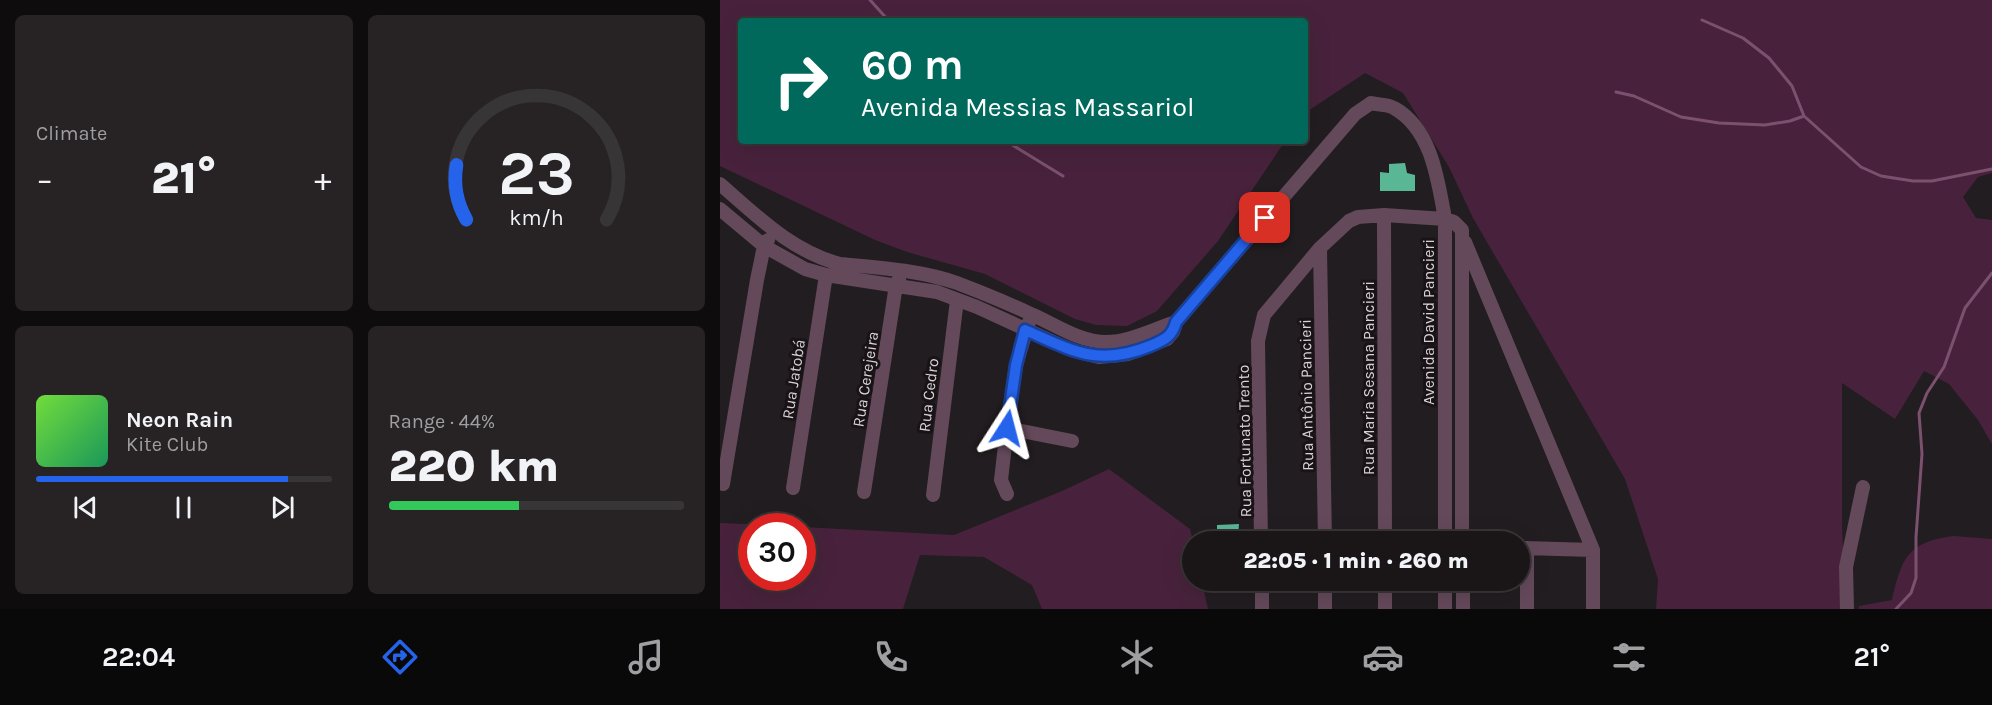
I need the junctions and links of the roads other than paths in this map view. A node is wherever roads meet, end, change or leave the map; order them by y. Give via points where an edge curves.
1 (720, 184) edge
2 (720, 209) edge
3 (1384, 215) junction
4 (1446, 219) junction
5 (774, 231) junction
6 (1461, 234) junction
7 (764, 246) junction
8 (1320, 248) junction
9 (902, 271) junction
10 (826, 275) junction
11 (896, 285) junction
12 (957, 300) junction
13 (1032, 314) junction
14 (1176, 322) junction
15 (1025, 330) junction
16 (1007, 428) junction
17 (1072, 441) dead end
18 (723, 484) dead end
19 (1863, 487) dead end
20 (793, 488) dead end
21 (864, 492) dead end
22 (1007, 494) dead end
23 (933, 495) dead end
24 (1262, 531) edge
25 (1325, 531) edge
26 (1385, 531) edge
27 (1445, 531) edge
28 (1462, 531) edge
29 (1530, 548) edge
30 (1593, 550) junction
31 (1262, 591) edge
32 (1325, 591) edge
33 (1385, 591) edge
34 (1445, 591) edge
35 (1463, 591) edge
36 (1526, 591) edge
37 (1262, 609) edge
38 (1325, 609) edge
39 (1385, 609) edge
40 (1445, 609) edge
41 (1463, 609) edge
42 (1527, 609) edge
43 (1593, 609) edge
44 (1847, 609) edge

1 - 5 street
2 - 7 street
3 - 4 street, Rua Fortunato Trento
3 - 8 street, Rua Fortunato Trento via 1349,221
3 - 26 street, Rua Maria Sesana Pancieri
4 - 6 street, Avenida David Pancieri via 1457,224
4 - 14 street via 1421,135 1393,107 1371,104 1355,114
4 - 27 street, Avenida David Pancieri
5 - 7 street
5 - 9 street via 825,260
6 - 28 street, Avenida David Pancieri
6 - 30 street
7 - 10 street via 805,269
7 - 18 street
8 - 24 street, Rua Fortunato Trento via 1264,315 1258,341
8 - 25 street, Rua Antônio Pancieri
9 - 11 street, Rua Cerejeira
9 - 13 street via 935,276
10 - 11 street
10 - 20 street, Rua Jatobá
11 - 12 street
11 - 21 street, Rua Cerejeira
12 - 15 street
12 - 23 street, Rua Cedro
13 - 14 street via 1074,335 1106,342
13 - 15 street
14 - 15 street via 1167,339 1128,354 1099,357 1071,351
15 - 16 street
16 - 17 street
16 - 22 street via 1000,480
19 - 44 street via 1846,567
29 - 30 street
30 - 43 street
31 - 37 street
32 - 38 street
33 - 39 street
34 - 40 street
35 - 41 street
36 - 42 street

